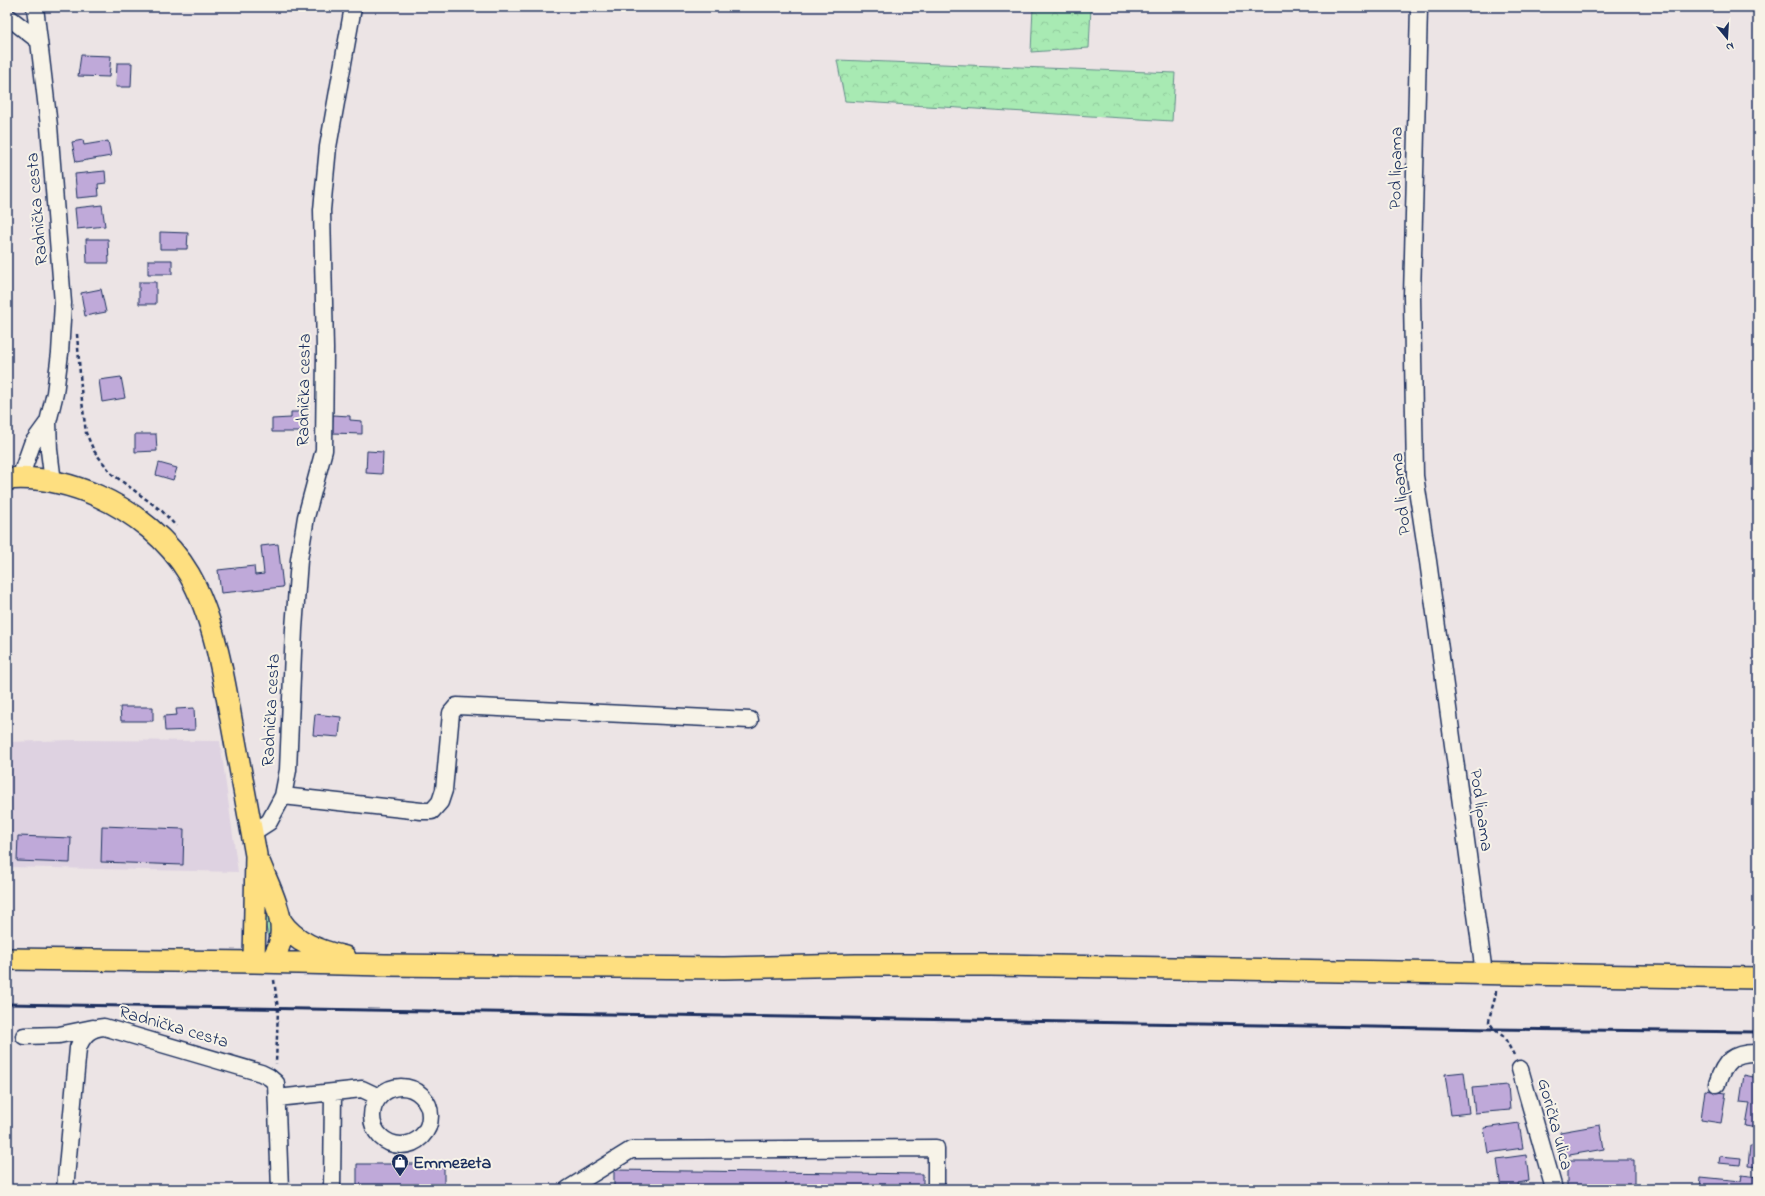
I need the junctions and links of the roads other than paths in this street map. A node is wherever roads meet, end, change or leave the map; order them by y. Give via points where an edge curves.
1 (36, 7) edge
2 (353, 7) edge
3 (1419, 7) edge
4 (7, 16) edge
5 (40, 41) junction
6 (48, 422) junction
7 (14, 479) edge
8 (54, 482) junction
9 (750, 720) dead end
10 (283, 796) junction
11 (252, 833) junction
12 (256, 855) junction
13 (280, 920) junction
14 (7, 959) edge
15 (262, 962) junction
16 (385, 965) junction
17 (1488, 973) junction
18 (1758, 978) edge
19 (94, 1028) junction
20 (59, 1035) junction
21 (24, 1036) dead end
22 (78, 1048) junction
23 (1758, 1053) edge
24 (1520, 1069) road end
25 (1716, 1084) dead end
26 (277, 1090) junction
27 (333, 1092) junction
28 (379, 1097) dead end
29 (65, 1189) edge
30 (280, 1189) edge
31 (332, 1189) edge
32 (568, 1189) edge
33 (936, 1189) edge
34 (1554, 1189) edge

1 - 5 street, Radnička cesta
2 - 10 street, Radnička cesta via 328,147 322,210 324,450 306,517 299,560 288,770
3 - 17 street, Pod lipama via 1412,297 1415,476
4 - 5 street
5 - 6 street, Radnička cesta via 63,303 55,393
6 - 7 street, Radnička cesta via 32,444
6 - 8 street, Radnička cesta
7 - 8 main road
8 - 11 main road via 79,488 118,505 169,547 189,575 217,647
9 - 10 street via 457,706 451,713 444,790 440,802 432,811
10 - 11 street, Radnička cesta via 269,822
11 - 12 main road
12 - 13 main road
12 - 15 main road
13 - 15 main road via 282,941 279,950
13 - 16 main road via 291,934 308,945
14 - 15 main road
15 - 16 main road
16 - 17 main road via 724,968 990,965
17 - 18 main road
19 - 20 street
19 - 22 street, Radnička cesta via 86,1033
19 - 26 street, Radnička cesta via 104,1027 261,1073 269,1077
20 - 21 street
20 - 22 street
22 - 29 street, Radnička cesta
23 - 25 street via 1741,1054 1725,1063
24 - 34 street, Gorička ulica
26 - 27 street
26 - 30 street
27 - 28 street via 362,1089
27 - 31 street
32 - 33 street via 632,1150 936,1148

